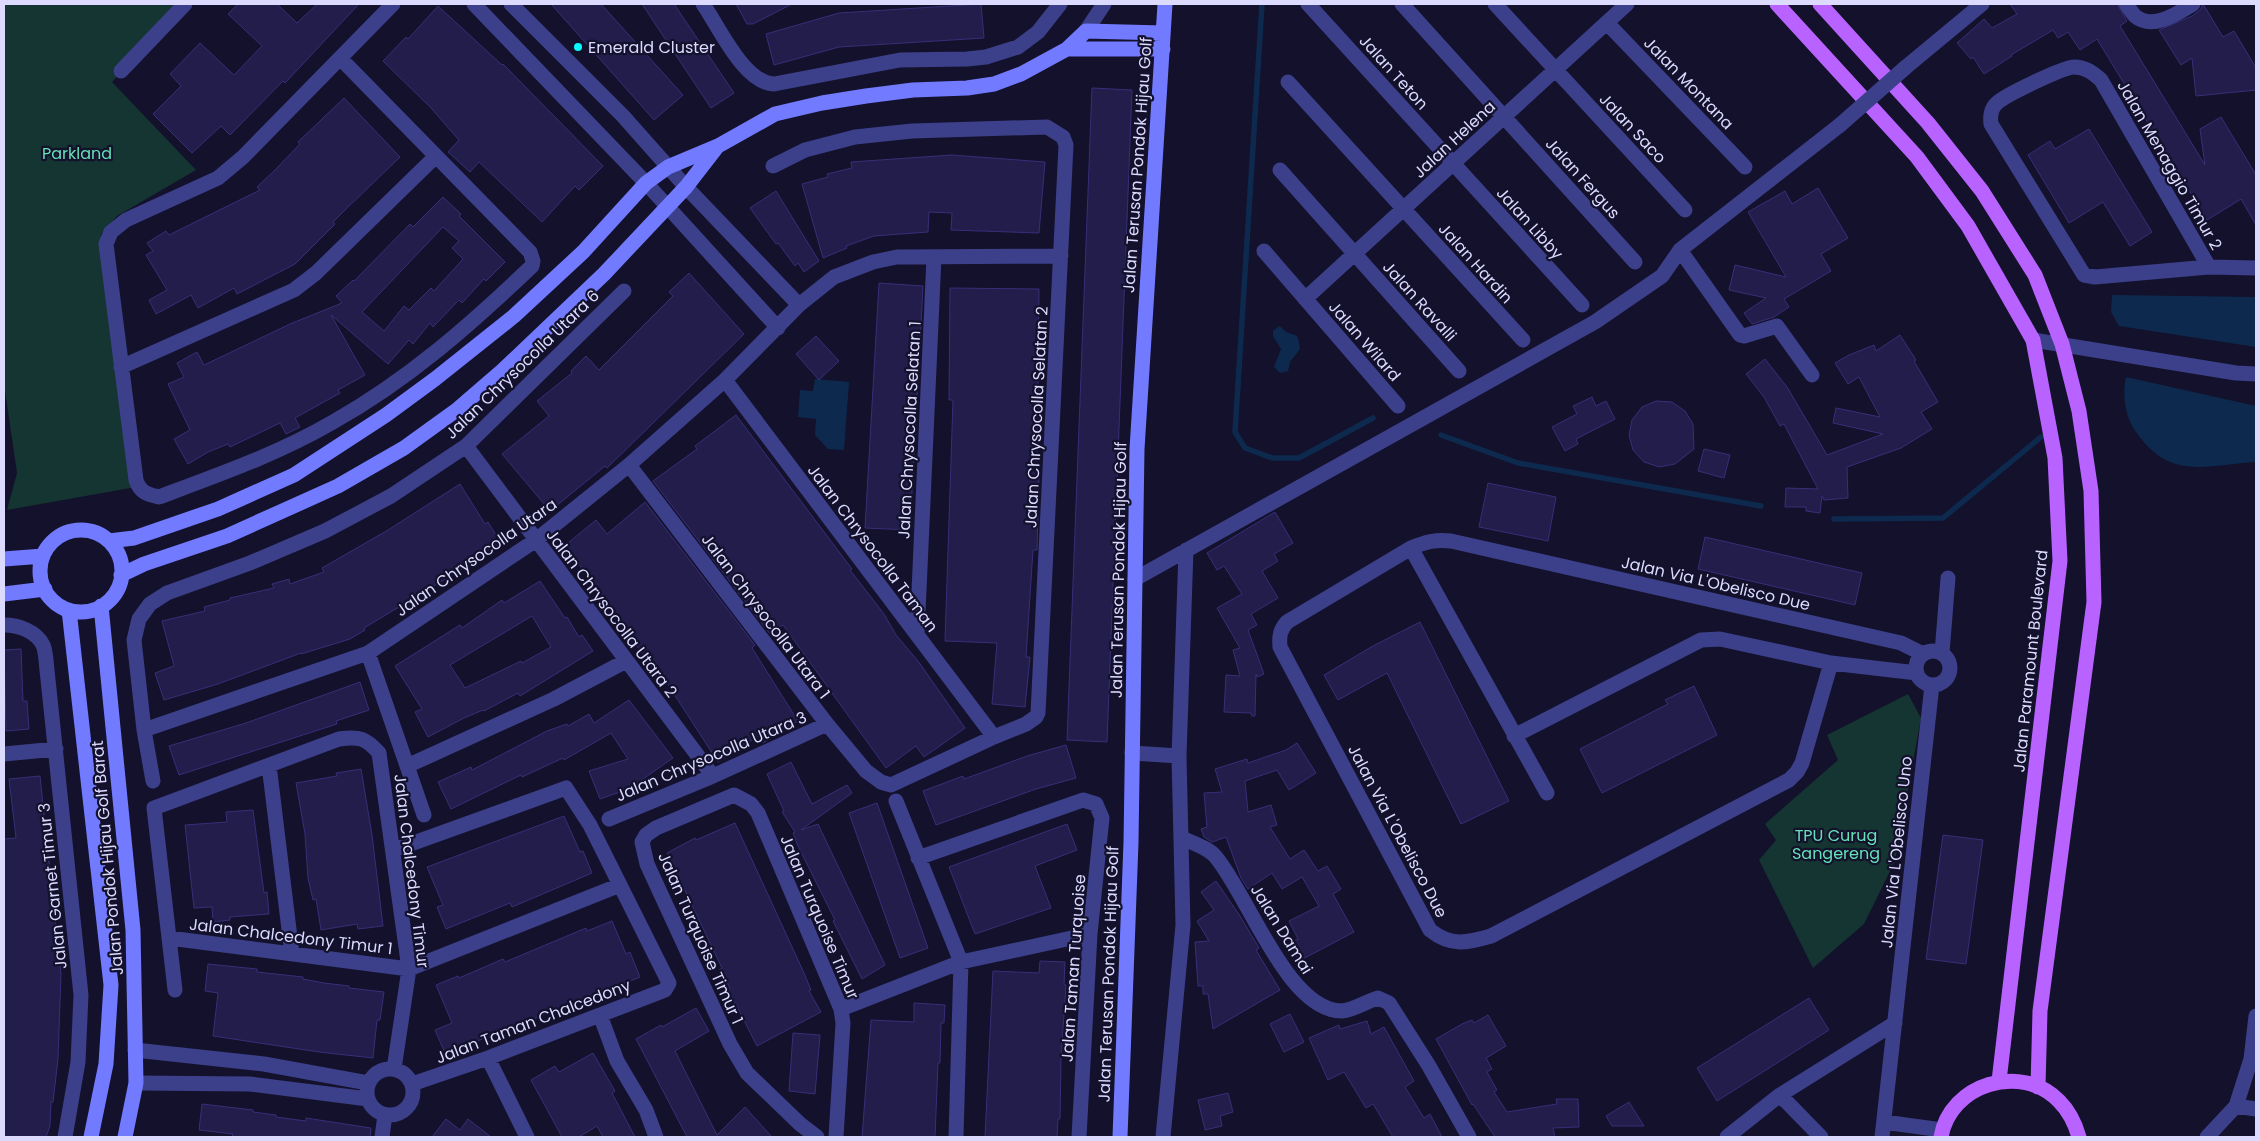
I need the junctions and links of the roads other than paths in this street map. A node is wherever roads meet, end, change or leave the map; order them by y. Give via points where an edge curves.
1 (185, 4) edge
2 (393, 4) edge
3 (474, 4) edge
4 (511, 4) edge
5 (704, 4) edge
6 (1060, 4) edge
7 (1104, 4) edge
8 (1165, 4) edge
9 (1308, 4) edge
10 (1402, 4) edge
11 (1495, 4) edge
12 (1627, 4) edge
13 (1777, 4) edge
14 (1820, 4) edge
15 (1982, 4) edge
16 (2126, 4) edge
17 (2193, 4) edge
18 (1607, 23) junction
19 (1086, 31) junction
20 (1163, 33) junction
21 (1067, 49) junction
22 (1163, 49) junction
23 (340, 58) junction
24 (1556, 70) junction
25 (121, 72) dead end
26 (1288, 82) dead end
27 (1504, 117) junction
28 (718, 146) junction
29 (436, 156) junction
30 (1453, 164) junction
31 (773, 166) dead end
32 (668, 167) junction
33 (1746, 167) dead end
34 (1280, 170) dead end
35 (646, 183) junction
36 (686, 187) junction
37 (666, 207) junction
38 (1404, 209) junction
39 (1685, 210) dead end
40 (1680, 250) junction
41 (1264, 252) dead end
42 (1355, 254) junction
43 (1061, 256) junction
44 (934, 257) junction
45 (1635, 262) dead end
46 (2209, 267) junction
47 (2256, 268) edge
48 (624, 291) dead end
49 (1305, 299) junction
50 (799, 305) junction
51 (1582, 305) dead end
52 (778, 328) junction
53 (1523, 340) dead end
54 (2033, 340) junction
55 (2062, 344) junction
56 (121, 367) junction
57 (1459, 371) dead end
58 (2256, 374) edge
59 (1812, 375) dead end
60 (724, 380) junction
61 (1398, 406) dead end
62 (466, 446) junction
63 (628, 465) junction
64 (536, 540) junction
65 (109, 541) junction
66 (1411, 548) junction
67 (1186, 550) junction
68 (43, 556) junction
69 (4, 559) edge
70 (122, 575) junction
71 (1948, 578) dead end
72 (1135, 579) junction
73 (45, 590) junction
74 (4, 594) edge
75 (101, 606) junction
76 (69, 610) junction
77 (4, 626) edge
78 (918, 634) junction
79 (368, 653) junction
80 (1942, 653) junction
81 (1923, 654) junction
82 (626, 660) junction
83 (1831, 663) junction
84 (1917, 673) junction
85 (1932, 685) junction
86 (827, 724) junction
87 (144, 730) junction
88 (1514, 736) junction
89 (994, 737) junction
90 (56, 749) junction
91 (1132, 753) junction
92 (4, 754) edge
93 (1179, 756) junction
94 (270, 765) junction
95 (407, 766) junction
96 (713, 776) junction
97 (153, 781) dead end
98 (1547, 793) dead end
99 (896, 801) dead end
100 (751, 804) joint
101 (424, 815) dead end
102 (609, 819) dead end
103 (1182, 838) junction
104 (394, 850) junction
105 (918, 858) junction
106 (620, 885) junction
107 (1090, 934) junction
108 (169, 938) junction
109 (292, 954) junction
110 (961, 962) junction
111 (409, 969) junction
112 (175, 990) dead end
113 (841, 1009) junction
114 (600, 1015) junction
115 (2256, 1016) edge
116 (1895, 1023) junction
117 (135, 1050) junction
118 (488, 1058) junction
119 (394, 1069) junction
120 (2000, 1081) junction
121 (136, 1083) junction
122 (368, 1083) junction
123 (412, 1084) junction
124 (2038, 1087) junction
125 (1780, 1095) junction
126 (368, 1099) junction
127 (2236, 1106) junction
128 (2256, 1109) edge
129 (386, 1115) junction
130 (1884, 1122) junction
131 (1941, 1134) edge
132 (64, 1137) edge
133 (91, 1137) edge
134 (125, 1137) edge
135 (382, 1137) edge
136 (527, 1137) edge
137 (656, 1137) edge
138 (817, 1137) edge
139 (836, 1137) edge
140 (956, 1137) edge
141 (1079, 1137) edge
142 (1120, 1137) edge
143 (1163, 1137) edge
144 (1468, 1137) edge
145 (1727, 1137) edge
146 (1821, 1137) edge
147 (1882, 1137) edge
148 (2079, 1137) edge
149 (2207, 1137) edge

1 - 25 street
2 - 23 street
3 - 35 street
4 - 32 street via 623,116
5 - 6 street via 743,66 759,81 774,84 900,60 986,57 1018,47 1038,32
7 - 19 street
8 - 20 street, Jalan Terusan Pondok Hijau Golf
9 - 30 street, Jalan Teton
10 - 27 street, Jalan Fergus
11 - 24 street, Jalan Saco
12 - 18 street, Jalan Helena
13 - 54 main road, Jalan Paramount Boulevard via 1917,157 1968,226
14 - 55 main road via 1928,123 1982,191 2035,275
15 - 40 street, bridge via 1840,125
16 - 17 street via 2135,16 2145,22 2165,20
18 - 24 street, Jalan Helena
18 - 33 street, Jalan Montana
19 - 20 street
19 - 21 street
20 - 22 street, Jalan Terusan Pondok Hijau Golf
21 - 22 street
21 - 28 street via 1021,74 994,84 866,96 775,114
22 - 72 street, Jalan Terusan Pondok Hijau Golf via 1137,449
23 - 29 street
23 - 56 street via 242,158 218,178 126,220 111,232 106,244
24 - 27 street, Jalan Helena
24 - 39 street, Jalan Saco
26 - 38 street, Jalan Hardin
27 - 30 street, Jalan Helena
27 - 45 street, Jalan Fergus
28 - 32 street
28 - 36 street
29 - 56 street via 316,273 294,290
29 - 56 street via 530,252 533,261 532,266 467,327 413,370 307,436 262,458 159,498 138,488
30 - 38 street, Jalan Helena
30 - 51 street, Jalan Libby
31 - 43 street, Jalan Chrysocolla Selatan 2 via 805,150 855,137 912,131 1047,127 1063,137 1066,145
32 - 35 street
32 - 36 street
34 - 42 street, Jalan Ravalli
35 - 37 street
35 - 65 street via 542,291 386,415 294,475 218,509 134,538
36 - 37 street
36 - 50 street
37 - 52 street
37 - 70 street via 604,274 502,371 458,409 404,448 338,486 228,536 144,564
38 - 42 street, Jalan Helena
38 - 53 street, Jalan Hardin
40 - 59 street via 1740,335 1777,326
40 - 67 street via 1662,276 1595,322
41 - 49 street, Jalan Wilard
42 - 49 street, Jalan Helena
42 - 57 street, Jalan Ravalli
43 - 44 street, Jalan Chrysocolla Utara
43 - 89 street, Jalan Chrysocolla Selatan 2 via 1038,713 1026,724
44 - 50 street, Jalan Chrysocolla Utara via 897,257 873,262 834,277
44 - 78 street, Jalan Chrysocolla Selatan 1
46 - 46 street, Jalan Menaggio Timur 2 via 2102,80 2086,69 2071,67 1998,102 1990,118 1996,132 2084,275 2096,277
46 - 47 street
48 - 62 street, Jalan Chrysocolla Utara 6
49 - 61 street, Jalan Wilard
50 - 52 street, Jalan Chrysocolla Utara
52 - 60 street, Jalan Chrysocolla Utara
54 - 55 street
54 - 120 main road, Jalan Paramount Boulevard via 2055,458 2060,561
55 - 58 street
55 - 124 main road via 2079,411 2091,491 2094,602 2040,1011
60 - 63 street, Jalan Chrysocolla Utara
60 - 78 street, Jalan Chrysocolla Taman
62 - 64 street, Jalan Chrysocolla Utara 2
62 - 87 street, Jalan Chrysocolla Utara 6 via 391,496 325,531 250,563 166,593 150,604 139,619 134,640
63 - 64 street, Jalan Chrysocolla Utara
63 - 86 street, Jalan Chrysocolla Utara 1
64 - 79 street, Jalan Chrysocolla Utara
64 - 82 street, Jalan Chrysocolla Utara 2
65 - 68 street via 92,532 72,531 59,536
65 - 70 street via 117,551
66 - 81 street, Jalan Via L'Obelisco Due via 1427,541 1451,541 1901,642
66 - 83 street, Jalan Via L'Obelisco Due via 1287,622 1279,638 1280,647 1430,930 1441,940 1466,942 1491,936 1789,780 1802,763
66 - 88 street
67 - 72 street
67 - 93 street
68 - 69 street
68 - 73 street via 40,567
70 - 75 street via 118,588
71 - 80 street
72 - 91 street, Jalan Terusan Pondok Hijau Golf
73 - 74 street
73 - 76 street via 59,606
75 - 76 street via 86,611
75 - 117 street, Jalan Pondok Hijau Golf Barat via 133,930
76 - 133 street, Jalan Pondok Hijau Golf Barat via 111,985 106,1064
77 - 90 street, Jalan Garnet Timur 3 via 16,625 33,634 43,645
78 - 89 street, Jalan Chrysocolla Taman
79 - 87 street, Jalan Chrysocolla Utara
79 - 95 street
80 - 81 street via 1932,651
80 - 85 street via 1949,662 1949,673 1943,682
81 - 84 street via 1917,663
82 - 95 street via 554,699
82 - 96 street, Jalan Chrysocolla Utara 2
83 - 84 street
83 - 88 street via 1720,638 1701,640
84 - 85 street
85 - 116 street, Jalan Via L'Obelisco Uno
86 - 89 street, Jalan Chrysocolla Utara 1 via 866,771 880,782 891,785
86 - 96 street, Jalan Chrysocolla Utara 3
87 - 97 street, Jalan Chrysocolla Utara 6
88 - 98 street
90 - 92 street
90 - 132 street, Jalan Garnet Timur 3 via 81,995 78,1062
91 - 93 street
91 - 142 street, Jalan Terusan Pondok Hijau Golf
93 - 103 street
94 - 104 street, Jalan Chalcedony Timur via 340,738 368,741 379,753
94 - 108 street via 154,808
94 - 109 street
95 - 101 street
96 - 102 street, Jalan Chrysocolla Utara 3
99 - 105 street
100 - 113 street, Jalan Turquoise Timur via 758,813
100 - 138 street, Jalan Turquoise Timur 1 via 734,795 656,828 642,842 647,864 730,1044 747,1073
103 - 143 street via 1183,926
103 - 144 street, Jalan Damai via 1215,856 1288,976 1306,996 1330,1009 1344,1011 1378,998 1389,1003
104 - 106 street via 563,787 590,825
104 - 111 street, Jalan Chalcedony Timur
105 - 107 street, Jalan Taman Turquoise via 1083,800 1096,804 1102,818
105 - 110 street
106 - 111 street
106 - 114 street, Jalan Taman Chalcedony via 669,983 665,990
107 - 110 street
107 - 141 street, Jalan Taman Turquoise
108 - 109 street, Jalan Chalcedony Timur 1
108 - 112 street
109 - 111 street, Jalan Chalcedony Timur 1
110 - 113 street
110 - 140 street
111 - 119 street, Jalan Chalcedony Timur
113 - 139 street, Jalan Turquoise Timur via 843,1023
114 - 118 street, Jalan Taman Chalcedony
114 - 137 street via 617,1061 646,1110
115 - 127 street via 2250,1059
116 - 125 street
116 - 130 street, Jalan Via L'Obelisco Uno
117 - 121 street, Jalan Pondok Hijau Golf Barat
117 - 122 street via 264,1064
118 - 123 street, Jalan Taman Chalcedony
118 - 136 street
119 - 122 street via 378,1071
119 - 123 street via 402,1072
120 - 124 main road via 2019,1081
120 - 131 main road via 1964,1097 1950,1112
121 - 126 street via 250,1084
121 - 134 street, Jalan Pondok Hijau Golf Barat
122 - 126 street
123 - 129 street via 412,1100 408,1107 394,1115
124 - 148 main road via 2058,1100 2073,1119
125 - 145 street
125 - 146 street
126 - 129 street via 372,1107
127 - 128 street
127 - 149 street
129 - 135 street
130 - 131 street
130 - 147 street, Jalan Via L'Obelisco Uno

